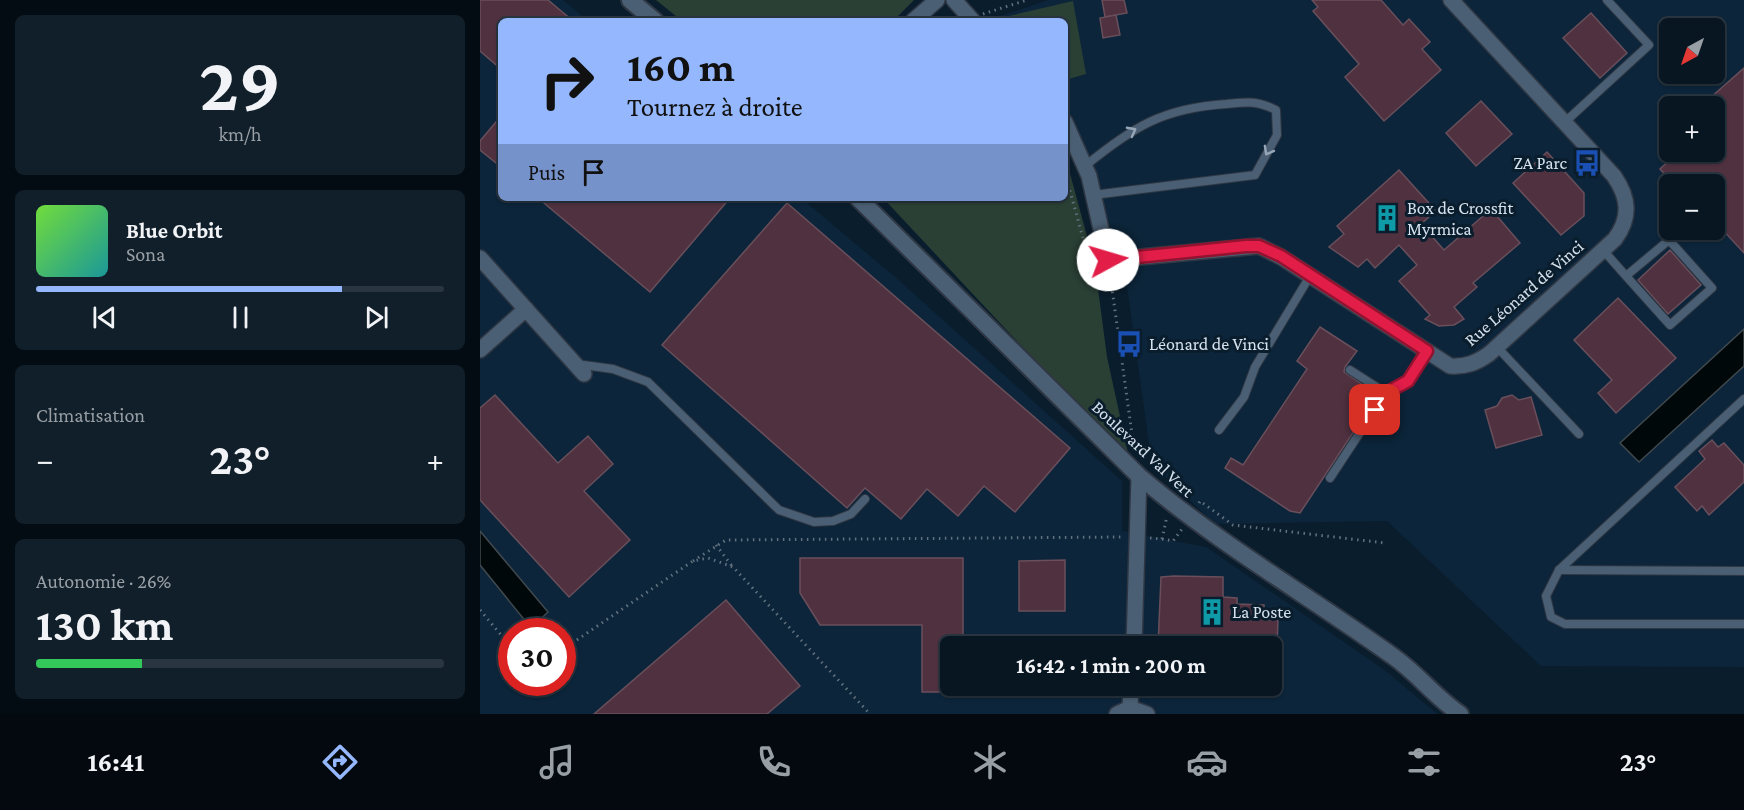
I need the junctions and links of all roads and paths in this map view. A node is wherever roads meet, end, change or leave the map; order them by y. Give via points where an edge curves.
1 (630, 0) edge
2 (937, 0) edge
3 (954, 0) edge
4 (1027, 0) edge
5 (1451, 0) edge
6 (1607, 0) edge
7 (990, 12) dead end
8 (651, 18) edge
9 (916, 18) edge
10 (971, 18) edge
11 (1565, 122) junction
12 (1068, 129) edge
13 (1085, 166) junction
14 (1068, 184) edge
15 (1093, 195) junction
16 (861, 201) edge
17 (1603, 250) junction
18 (480, 258) edge
19 (1108, 260) junction
20 (1310, 276) junction
21 (1626, 276) junction
22 (1112, 291) junction
23 (526, 309) junction
24 (1496, 346) junction
25 (480, 350) edge
26 (1427, 351) junction
27 (579, 369) joint
28 (1350, 370) dead end
29 (1386, 393) junction
30 (1744, 399) edge
31 (1219, 430) dead end
32 (1579, 434) dead end
33 (1134, 450) dead end
34 (1139, 477) junction
35 (1330, 478) dead end
36 (865, 499) dead end
37 (1191, 518) junction
38 (1139, 537) junction
39 (1162, 540) dead end
40 (1385, 543) dead end
41 (716, 545) junction
42 (693, 561) junction
43 (733, 567) junction
44 (1559, 570) junction
45 (1744, 571) edge
46 (480, 610) edge
47 (1744, 624) edge
48 (498, 631) edge
49 (1134, 636) edge
50 (576, 640) edge
51 (1128, 696) edge
52 (1123, 711) edge
53 (870, 714) edge
54 (1147, 714) edge
55 (1460, 714) edge

1 - 8 street
2 - 9 street
3 - 10 street
4 - 7 path
5 - 11 street, Rue Léonard de Vinci
6 - 11 lane via 1649,45
11 - 17 street, Rue Léonard de Vinci via 1625,192 1628,210 1624,226
12 - 13 street
13 - 15 street
13 -> 15 lane via 1122,136 1190,106 1259,101 1276,110 1277,135 1255,175
14 - 22 path via 1090,267
15 - 19 street
16 - 34 street, Boulevard Val Vert
17 - 21 lane
17 - 24 street, Rue Léonard de Vinci
18 - 23 street
19 - 20 street, Rue Léonard de Vinci via 1259,246
19 - 22 path
20 - 26 street, Rue Léonard de Vinci
20 - 31 lane via 1256,367 1244,398
21 - 21 lane via 1669,240 1712,288 1670,325
22 - 33 path
23 - 25 street
23 - 27 street
24 - 26 street, Rue Léonard de Vinci via 1477,363 1464,367 1450,366
24 - 32 lane
26 - 29 lane via 1408,381
27 - 36 lane via 613,369 648,382 779,510 814,522 833,521 850,514
28 - 29 lane
29 - 35 lane
30 - 44 lane
34 - 37 street, Boulevard Val Vert
34 - 38 street
37 - 39 path via 1173,541
37 - 40 path via 1200,501 1233,525
37 - 55 street, Boulevard Val Vert via 1395,657
38 - 41 path via 726,540
38 - 49 street
41 - 42 path
41 - 43 path
42 - 43 path via 708,558
42 - 50 path
43 - 53 path
44 - 45 lane
44 - 47 lane via 1546,596 1551,618 1565,624
46 - 48 path
51 - 52 street
52 - 54 street

